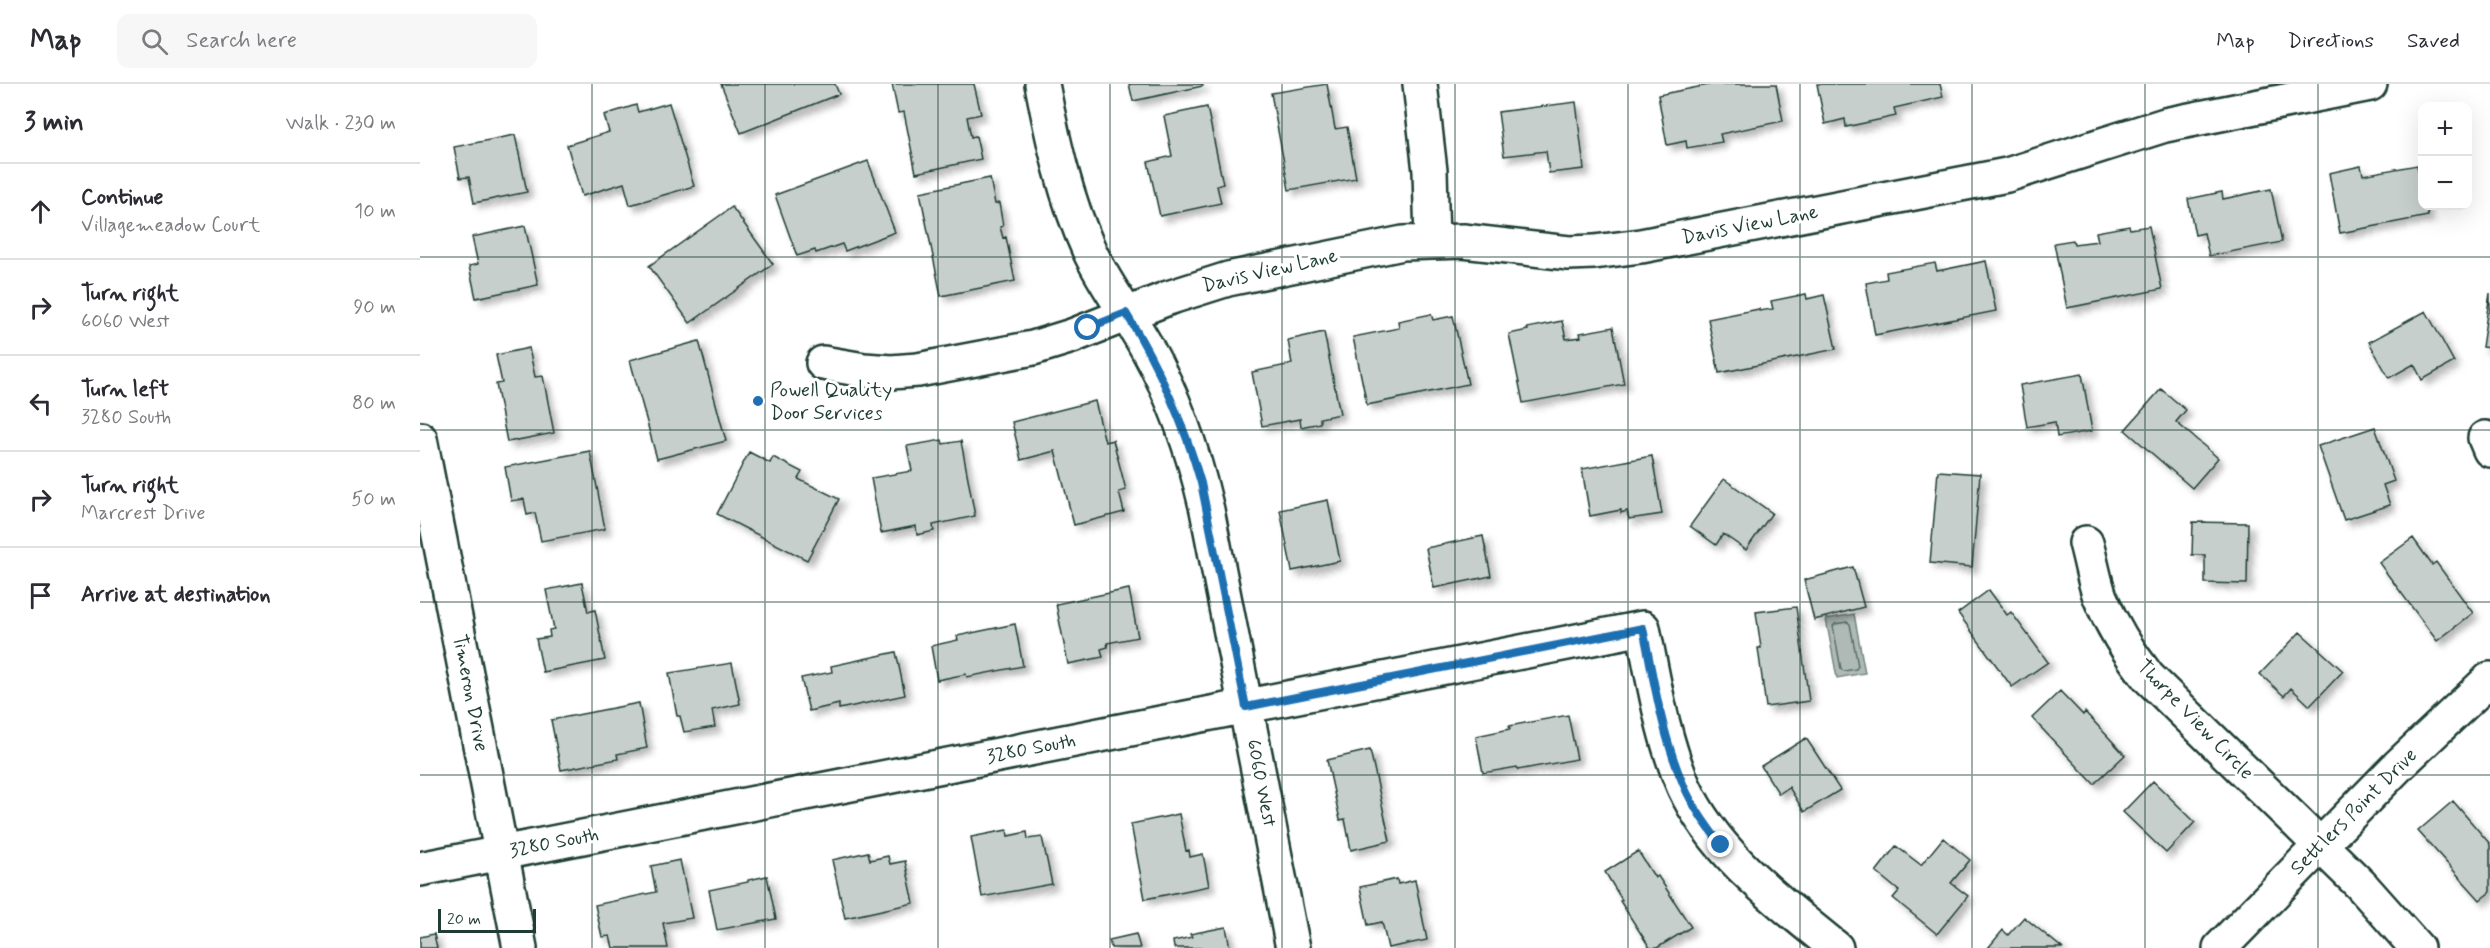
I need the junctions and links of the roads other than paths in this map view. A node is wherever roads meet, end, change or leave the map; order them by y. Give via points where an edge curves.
1 (1042, 84) edge
2 (1420, 84) edge
3 (2370, 84) edge
4 (2329, 88) edge
5 (1432, 241) junction
6 (1126, 313) junction
7 (823, 363) dead end
8 (420, 439) edge
9 (2086, 543) dead end
10 (2490, 679) edge
11 (1246, 707) junction
12 (2320, 844) junction
13 (502, 853) junction
14 (420, 869) edge
15 (520, 948) edge
16 (1293, 948) edge
17 (1836, 948) edge
18 (2220, 948) edge
19 (2417, 948) edge

1 - 6 street, 6060 West via 1058,161 1078,225 1103,279
2 - 5 street via 1430,171
3 - 4 street, Davis View Lane
4 - 5 street, Davis View Lane via 2146,129 2007,175 1641,246 1569,253
5 - 6 street, Davis View Lane via 1374,248 1257,272
6 - 7 street, Davis View Lane via 1052,343 918,369 891,372
6 - 11 street, 6060 West via 1156,367 1192,452
8 - 13 street, Timeron Drive
9 - 12 street, Thorpe View Circle via 2109,618 2142,669
10 - 12 street, Settlers Point Drive
11 - 13 street, 3280 South
11 - 16 street, 6060 West
11 - 17 street, 3280 South via 1643,628 1671,754 1702,819 1743,869
12 - 18 street, Settlers Point Drive
12 - 19 street, Thorpe View Circle
13 - 14 street, 3280 South
13 - 15 street, Timeron Drive

